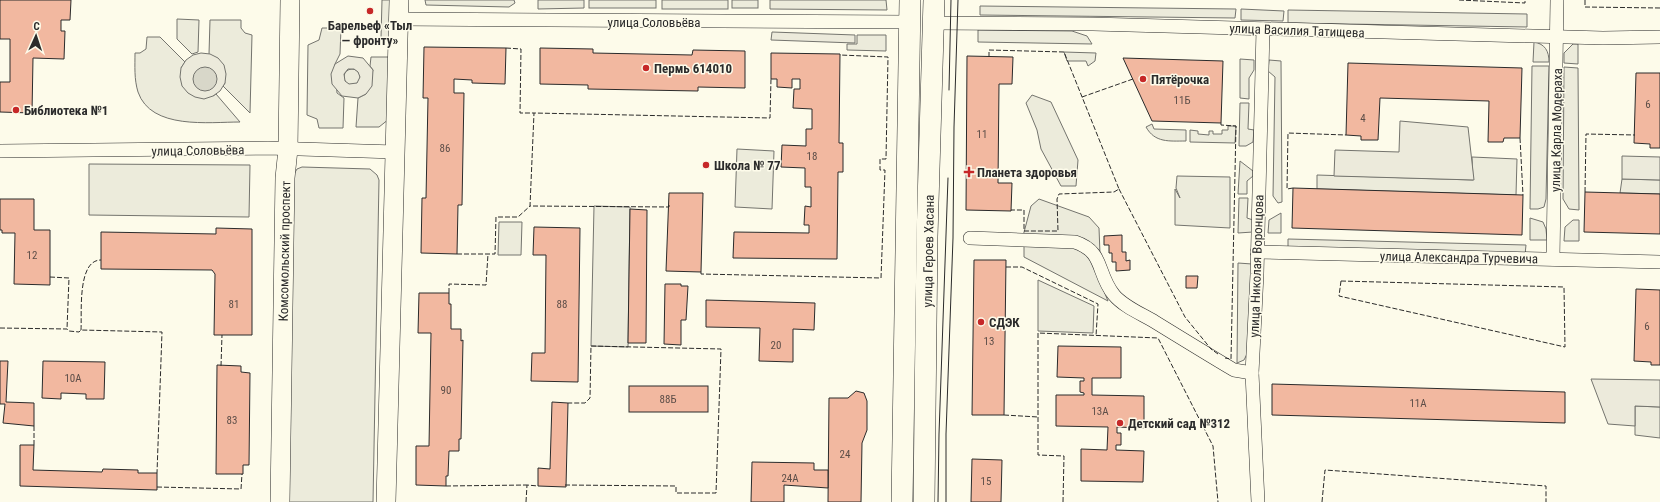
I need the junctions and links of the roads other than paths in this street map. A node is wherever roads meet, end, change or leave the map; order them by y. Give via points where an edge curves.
1 (290, 0) edge
2 (399, 0) edge
3 (910, 0) edge
4 (934, 0) edge
5 (1557, 0) edge
6 (398, 19) junction
7 (910, 22) junction
8 (933, 23) junction
9 (1263, 29) junction
10 (1557, 36) junction
11 (1660, 37) edge
12 (288, 149) junction
13 (0, 151) edge
14 (395, 152) junction
15 (970, 238) dead end
16 (1257, 252) junction
17 (1553, 259) junction
18 (1660, 262) edge
19 (1252, 373) junction
20 (280, 502) edge
21 (386, 502) edge
22 (902, 502) edge
23 (924, 502) edge
24 (1258, 502) edge

1 - 12 street, Комсомольский проспект
2 - 6 street
3 - 7 main road, улица Героев Хасана
4 - 8 main road, улица Героев Хасана
5 - 10 street, улица Карла Модераха
6 - 7 street, улица Соловьёва
6 - 14 street
7 - 22 main road, улица Героев Хасана
8 - 9 street, улица Василия Татищева
8 - 23 main road, улица Героев Хасана
9 - 10 street, улица Василия Татищева
9 - 16 street, улица Николая Воронцова
10 - 11 street, улица Василия Татищева
10 - 17 street, улица Карла Модераха
12 - 13 street, улица Соловьёва
12 - 14 street, улица Соловьёва
12 - 20 street, Комсомольский проспект via 285,178
14 - 21 street
15 - 19 street via 1074,242 1087,246 1096,255 1102,276 1115,296 1234,370
16 - 17 street, улица Александра Турчевича
16 - 19 street, улица Николая Воронцова
17 - 18 street, улица Александра Турчевича
19 - 24 street, улица Николая Воронцова

